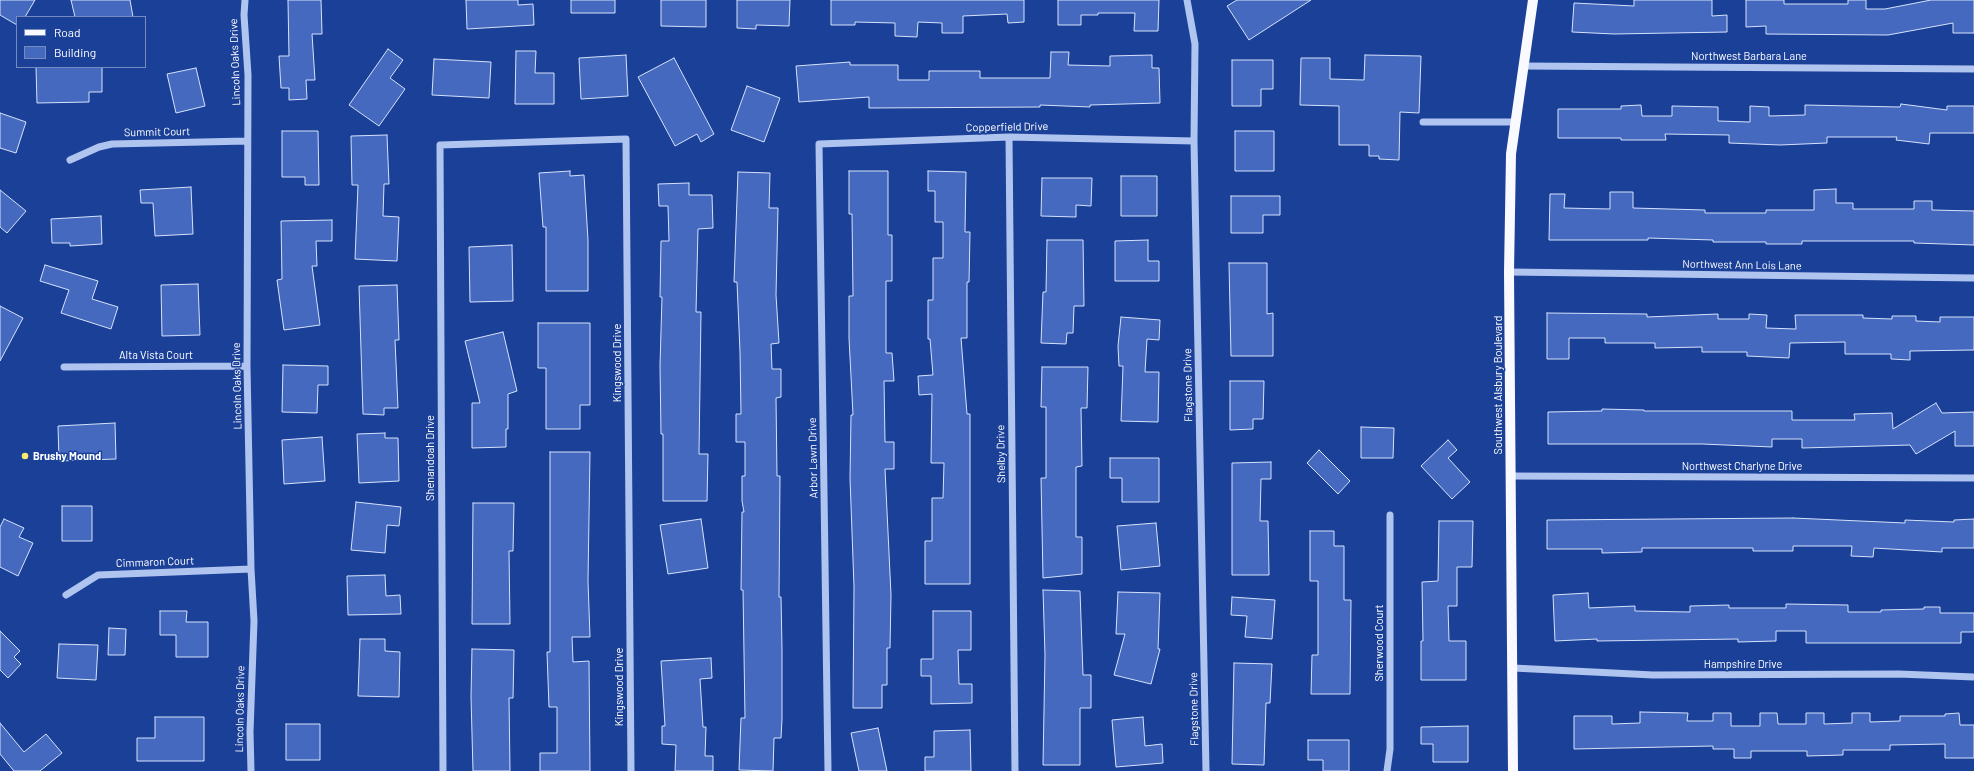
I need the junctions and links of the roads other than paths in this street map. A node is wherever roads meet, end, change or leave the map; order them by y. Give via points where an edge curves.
1 (245, 0) edge
2 (1187, 0) edge
3 (1533, 0) edge
4 (1523, 66) junction
5 (1974, 69) edge
6 (1423, 122) dead end
7 (1515, 122) junction
8 (1008, 137) junction
9 (248, 141) junction
10 (1194, 141) junction
11 (819, 144) joint
12 (440, 145) joint
13 (70, 160) dead end
14 (1509, 272) junction
15 (1974, 278) edge
16 (247, 366) junction
17 (64, 367) dead end
18 (1510, 476) junction
19 (1974, 478) edge
20 (1390, 515) dead end
21 (251, 569) junction
22 (66, 595) dead end
23 (1513, 668) junction
24 (1974, 676) edge
25 (251, 771) edge
26 (442, 771) edge
27 (631, 771) edge
28 (828, 771) edge
29 (1015, 771) edge
30 (1206, 771) edge
31 (1387, 771) edge
32 (1513, 771) edge

1 - 9 street, Lincoln Oaks Drive
2 - 10 street, Flagstone Drive via 1195,44
3 - 4 main road, Southwest Alsbury Boulevard
4 - 5 street, Northwest Barbara Lane
4 - 7 main road, Southwest Alsbury Boulevard
6 - 7 street
7 - 14 main road, Southwest Alsbury Boulevard via 1511,154
8 - 10 street, Copperfield Drive
8 - 11 street, Copperfield Drive
8 - 29 street, Shelby Drive
9 - 13 street, Summit Court via 112,144
9 - 16 street, Lincoln Oaks Drive
10 - 30 street, Flagstone Drive
11 - 28 street, Arbor Lawn Drive
12 - 26 street, Shenandoah Drive
12 - 27 street, Kingswood Drive via 626,140
14 - 15 street, Northwest Ann Lois Lane
14 - 18 main road, Southwest Alsbury Boulevard
16 - 17 street, Alta Vista Court
16 - 21 street, Lincoln Oaks Drive
18 - 19 street, Northwest Charlyne Drive
18 - 23 main road, Southwest Alsbury Boulevard
20 - 31 street, Sherwood Court via 1390,749
21 - 22 street, Cimmaron Court via 98,574
21 - 25 street, Lincoln Oaks Drive via 254,621
23 - 24 street, Hampshire Drive via 1653,675
23 - 32 main road, Southwest Alsbury Boulevard

